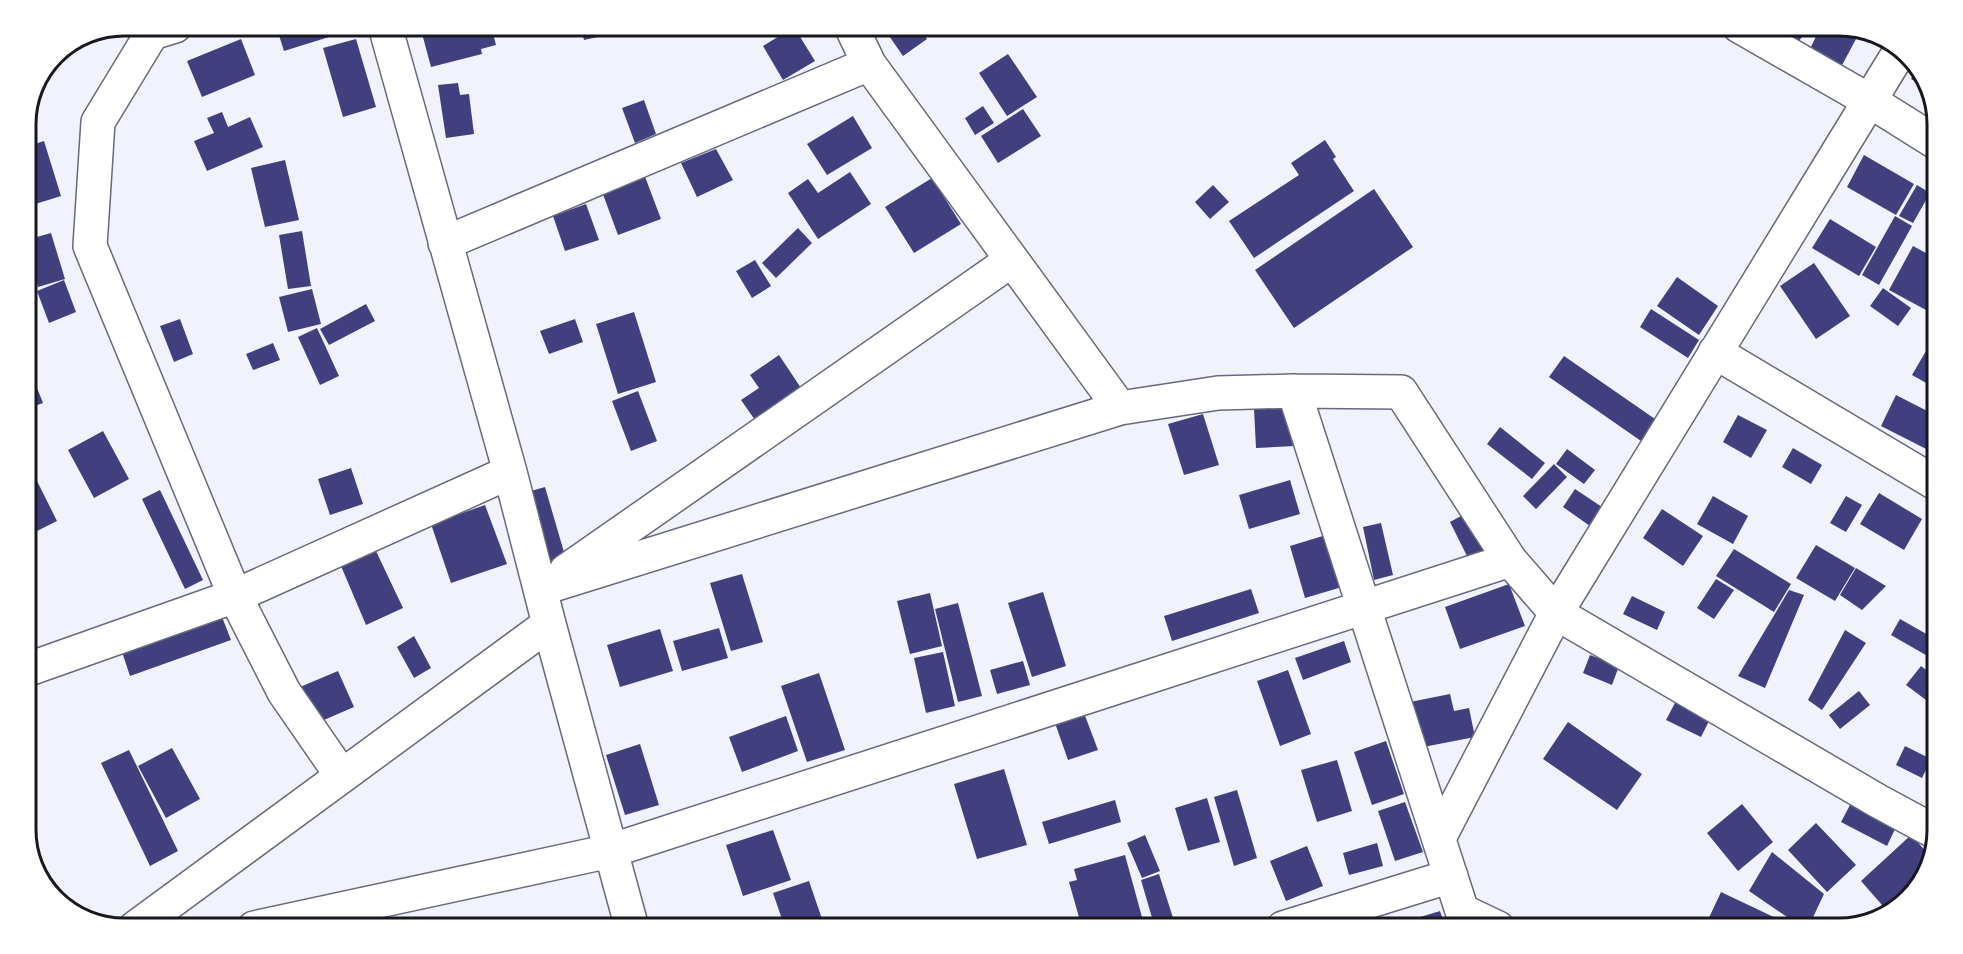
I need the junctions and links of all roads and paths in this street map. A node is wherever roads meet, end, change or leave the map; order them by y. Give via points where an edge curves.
1 (150, 36) edge
2 (388, 36) edge
3 (856, 36) edge
4 (1756, 36) edge
5 (1896, 57) edge
6 (869, 64) junction
7 (1870, 101) junction
8 (1927, 137) edge
9 (445, 243) junction
10 (1012, 260) junction
11 (1716, 352) junction
12 (1294, 391) junction
13 (1120, 408) junction
14 (510, 472) junction
15 (1927, 478) edge
16 (1510, 560) junction
17 (540, 590) junction
18 (235, 596) junction
19 (1364, 607) junction
20 (1556, 613) junction
21 (549, 624) junction
22 (36, 666) edge
23 (342, 776) junction
24 (1927, 828) edge
25 (1439, 838) junction
26 (610, 850) junction
27 (1451, 876) junction
28 (149, 918) edge
29 (301, 918) edge
30 (629, 918) edge
31 (1315, 918) edge
32 (1465, 918) edge

1 - 18 street via 98,122 90,246
2 - 9 street
3 - 6 street
4 - 7 street
5 - 7 street
6 - 9 street
6 - 10 street
7 - 8 street
7 - 11 street
9 - 14 street
10 - 13 street
10 - 17 street
11 - 15 street
11 - 20 street
12 - 13 street via 1218,393
12 - 16 street via 1401,392
12 - 19 street
13 - 17 street
14 - 17 street
14 - 18 street
16 - 19 street
16 - 20 street
17 - 21 street
18 - 22 street
18 - 23 street via 284,692
19 - 25 street
19 - 26 street
20 - 24 street
20 - 25 street
21 - 23 street
21 - 26 street
23 - 28 street
25 - 27 street
26 - 29 street
26 - 30 street
27 - 31 street
27 - 32 street

